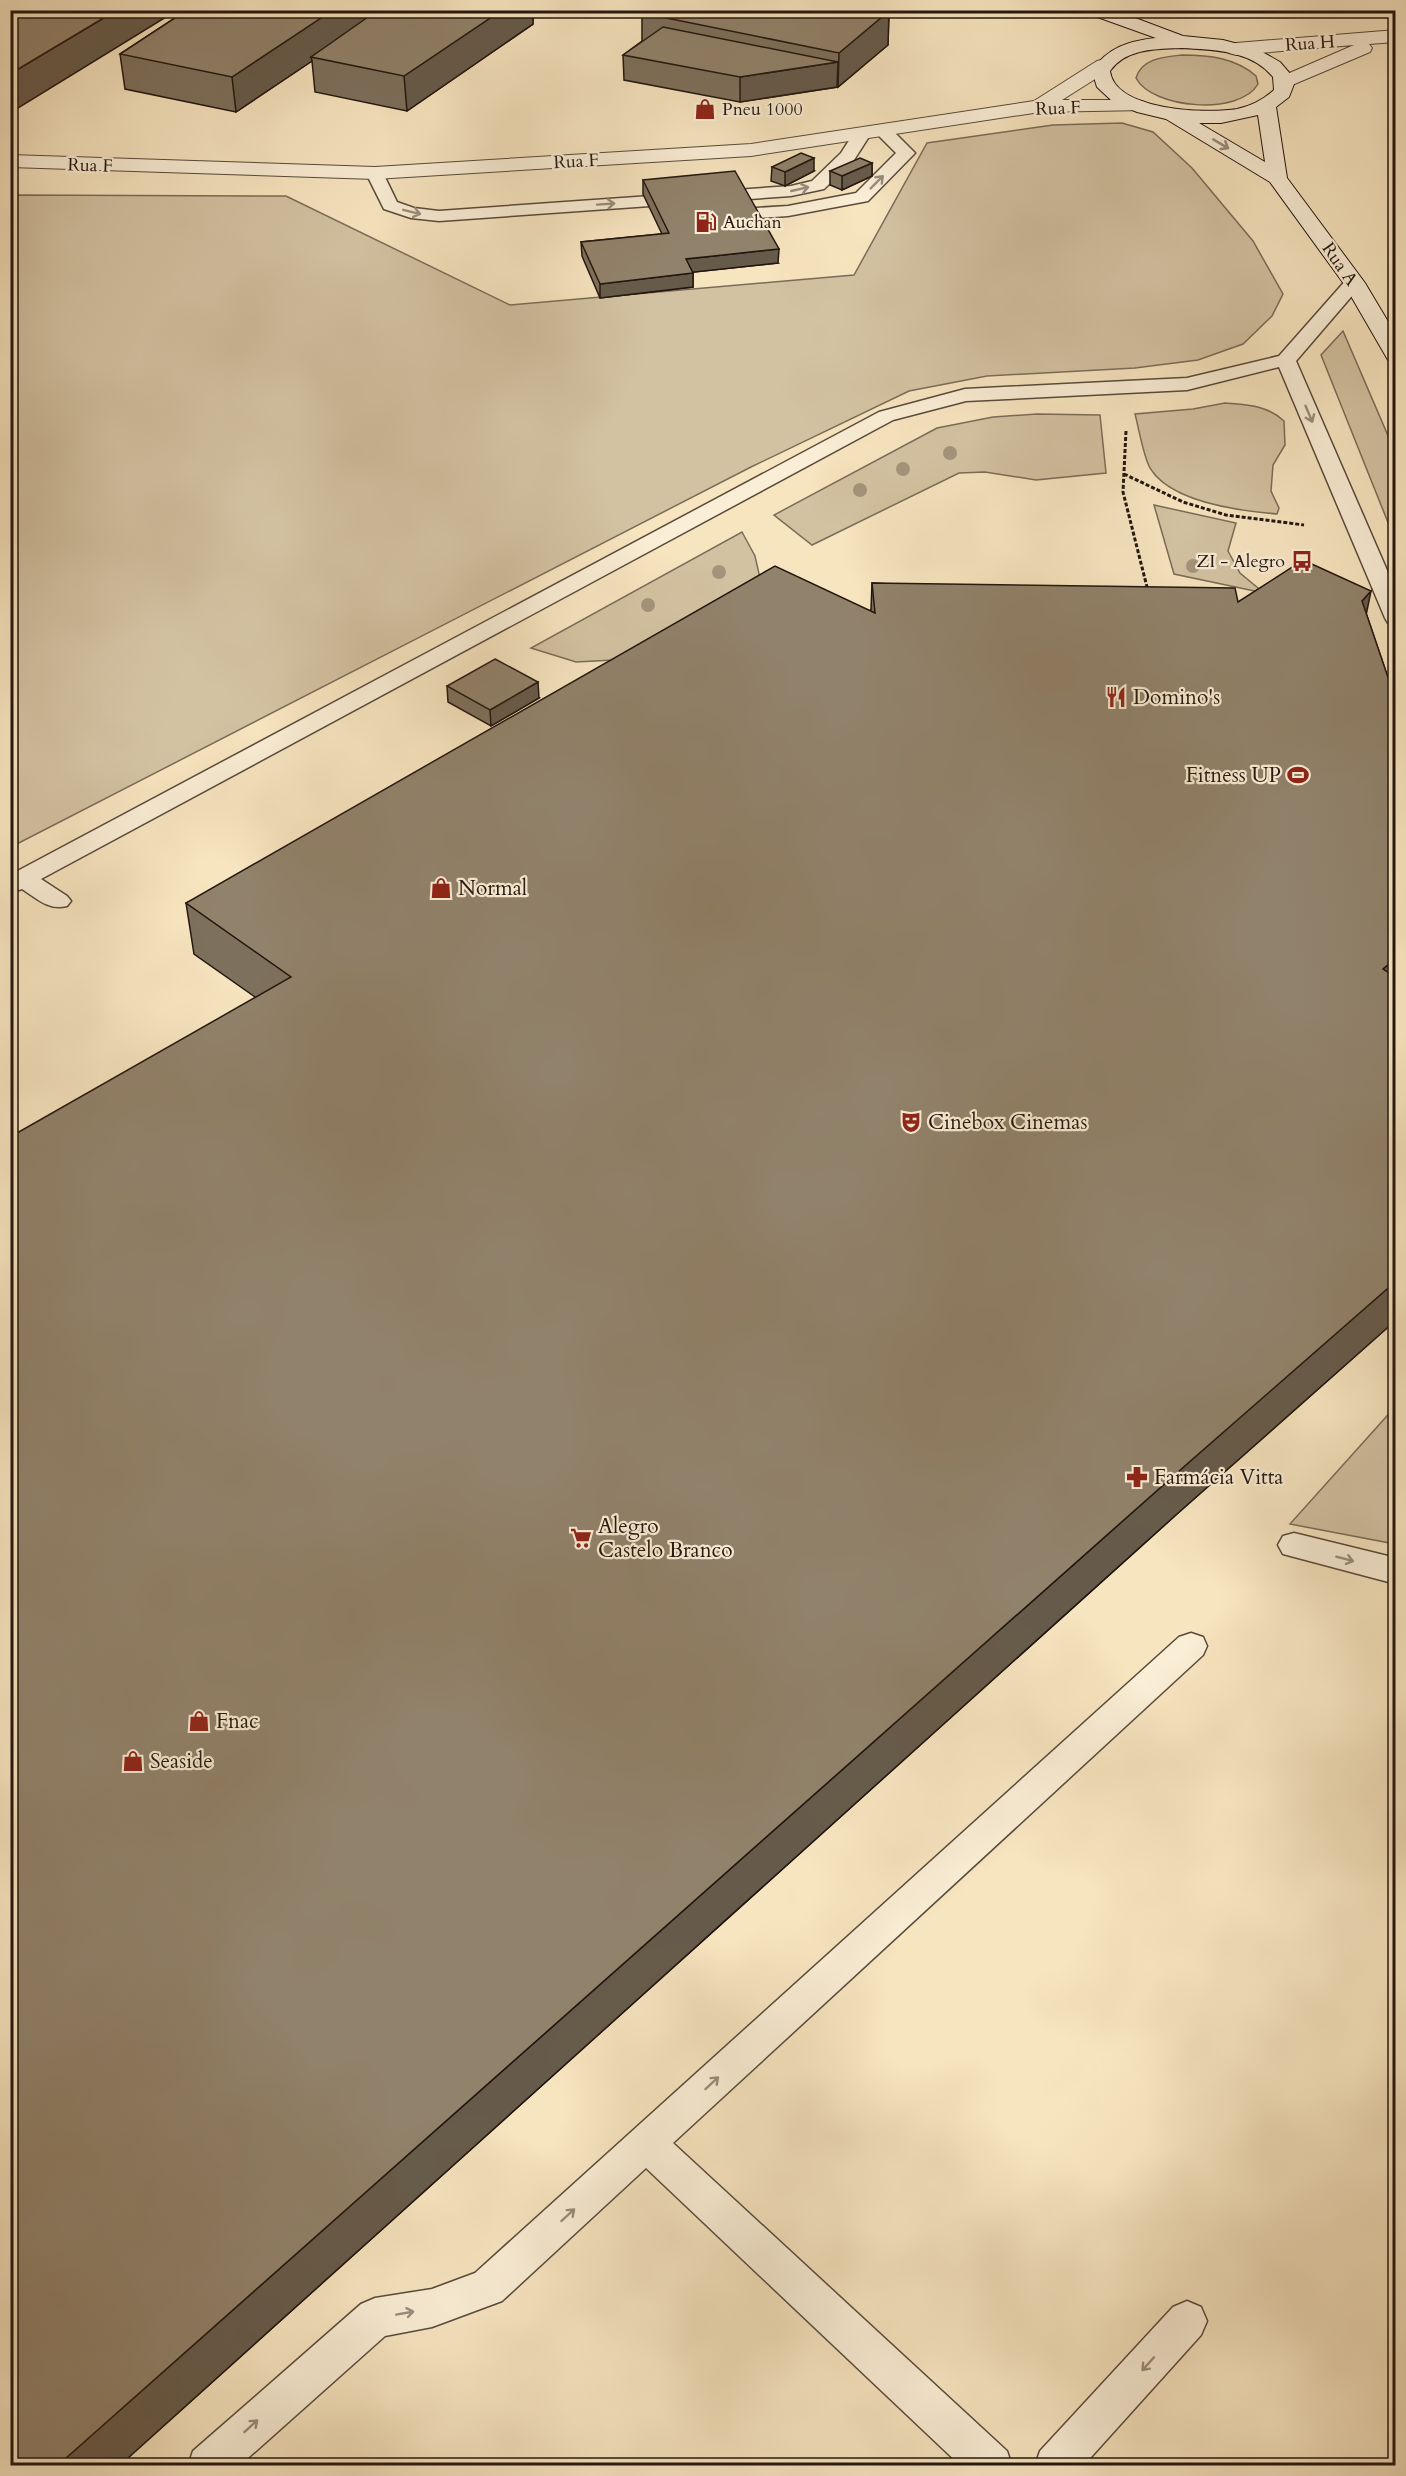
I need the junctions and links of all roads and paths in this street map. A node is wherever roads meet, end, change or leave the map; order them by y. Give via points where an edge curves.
1 (1096, 11) edge
2 (1390, 37) edge
3 (1182, 42) junction
4 (1236, 49) junction
5 (1120, 53) junction
6 (1104, 65) junction
7 (1285, 82) junction
8 (1040, 106) junction
9 (1138, 106) junction
10 (1266, 106) junction
11 (1170, 114) junction
12 (884, 132) junction
13 (861, 135) junction
14 (10, 162) edge
15 (375, 173) junction
16 (1277, 178) junction
17 (513, 211) junction
18 (708, 216) edge
19 (605, 222) dead end
20 (1354, 283) junction
21 (1395, 355) edge
22 (1286, 360) junction
23 (1128, 386) junction
24 (1124, 474) junction
25 (1358, 531) junction
26 (1148, 591) edge
27 (1395, 618) edge
28 (17, 881) edge
29 (58, 901) dead end
30 (1294, 1545) dead end
31 (1395, 1571) edge
32 (1191, 1646) dead end
33 (647, 2144) junction
34 (1187, 2321) dead end
35 (208, 2466) edge
36 (992, 2466) edge
37 (1055, 2466) edge

1 - 3 street
1 - 5 street
2 - 4 street, Rua H
2 - 7 street, Rua H
3 - 4 street
3 - 5 street via 1152,44
4 - 7 street via 1269,62
5 - 6 street
6 - 8 street
6 - 9 street via 1101,77 1105,86 1120,99
7 - 10 street via 1281,95
8 - 9 street, Rua F
8 - 12 street, Rua F
9 - 11 street
10 - 11 street via 1233,115
10 - 16 street, Rua A
11 -> 16 street, Rua A
12 - 13 street, Rua F
18 -> 12 lane via 788,211 862,197 906,153
13 - 15 street, Rua F via 751,150
17 -> 13 lane via 800,189 818,184 848,156
14 - 15 street, Rua F
15 -> 17 lane via 390,205 411,213 439,216
16 - 20 street, Rua A
17 - 19 lane
20 - 21 street, Rua A
20 - 22 lane
22 - 23 lane via 1187,384
22 -> 25 lane
23 - 24 path
23 - 28 lane via 965,395 886,416
24 - 25 path via 1183,501 1226,515
24 - 26 path via 1123,492
25 - 27 lane
28 - 29 lane
30 -> 31 lane
33 -> 32 lane
35 -> 33 lane via 375,2318 432,2308 488,2287
33 - 36 lane
34 -> 37 lane

